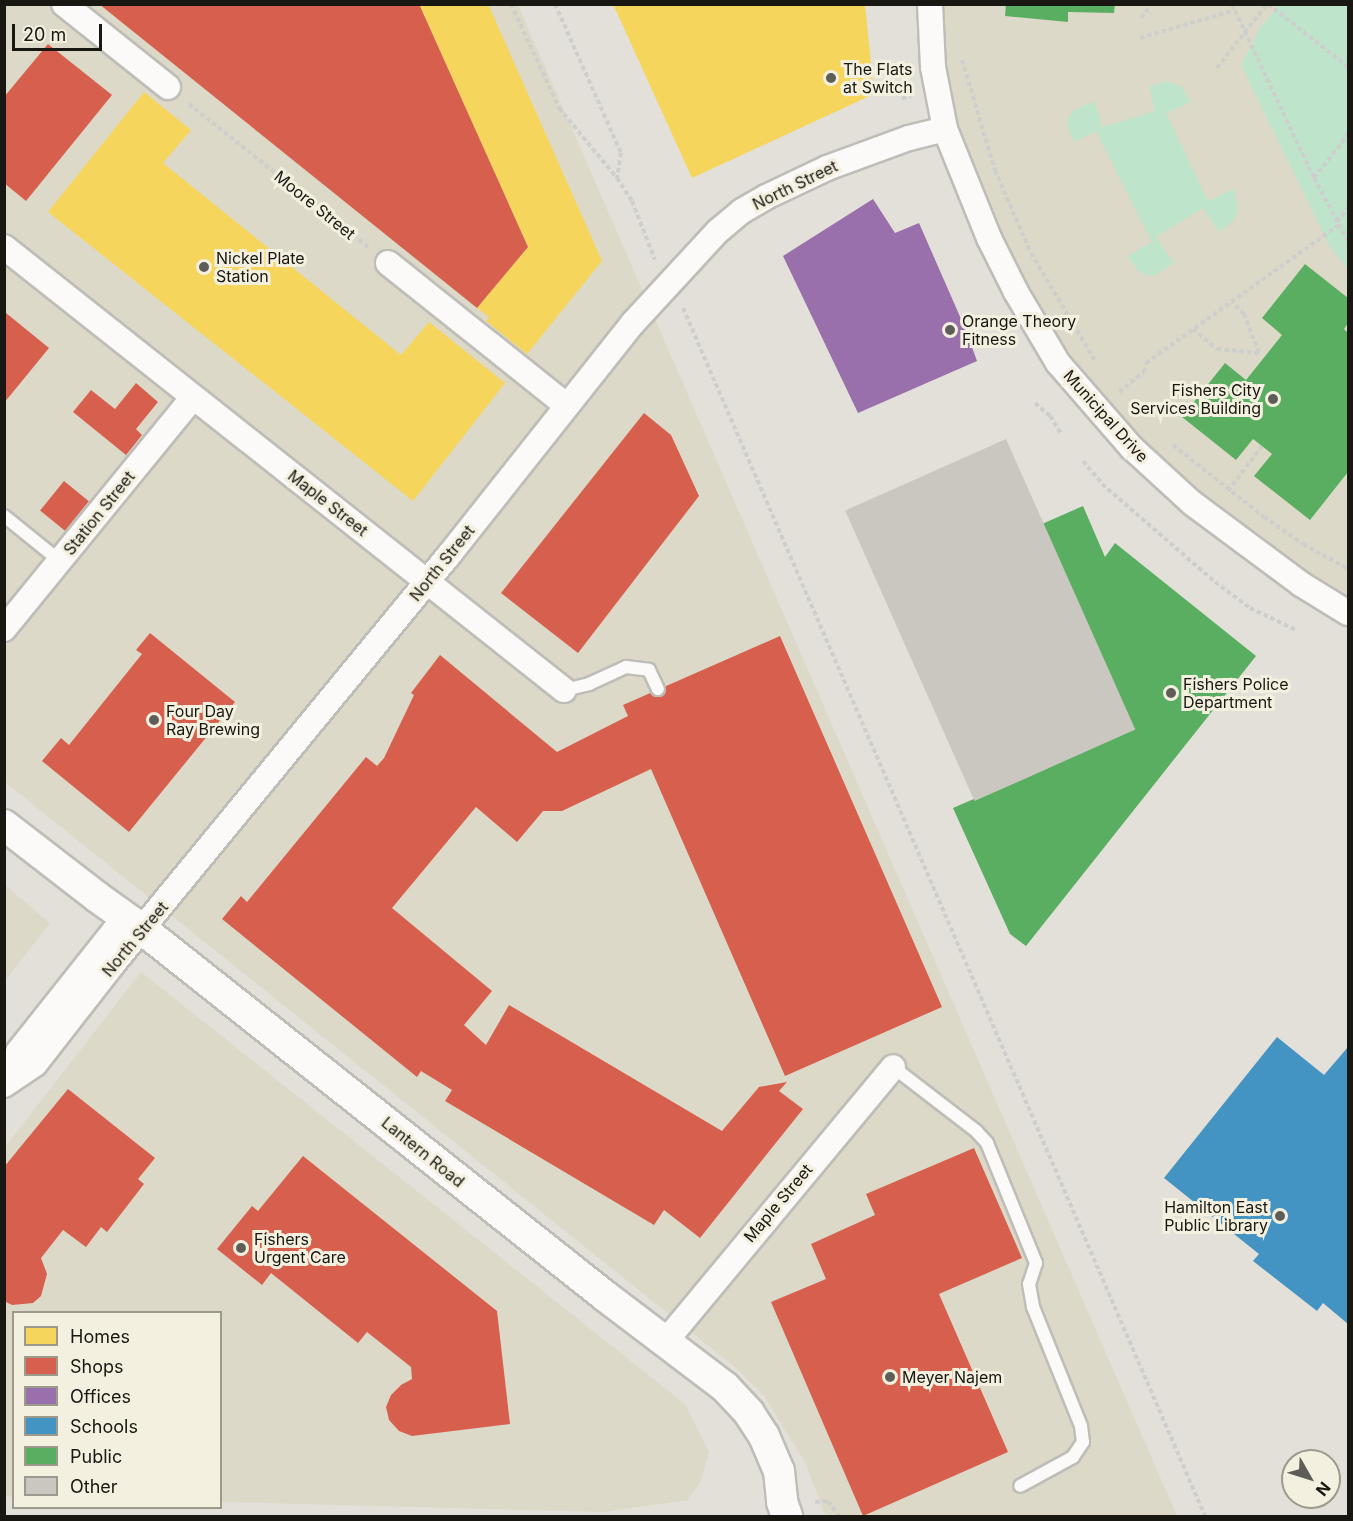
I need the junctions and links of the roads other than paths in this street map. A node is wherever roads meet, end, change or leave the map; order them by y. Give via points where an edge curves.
1 (64, 4) edge
2 (930, 4) edge
3 (168, 87) road end
4 (945, 129) junction
5 (4, 247) edge
6 (388, 263) road end
7 (194, 397) junction
8 (567, 406) junction
9 (4, 516) edge
10 (60, 561) junction
11 (427, 582) junction
12 (1348, 613) edge
13 (4, 629) edge
14 (658, 689) dead end
15 (564, 690) joint
16 (4, 825) edge
17 (134, 923) junction
18 (893, 1067) joint
19 (4, 1084) edge
20 (665, 1341) junction
21 (1020, 1486) dead end
22 (787, 1516) edge

1 - 3 street
2 - 4 street, Municipal Drive via 933,67
4 - 8 street, North Street via 855,156 742,211 718,231 633,323
4 - 12 street, Municipal Drive via 989,238 1059,363 1132,448 1208,515 1300,584
5 - 7 street, Maple Street
6 - 8 street
7 - 10 street, Station Street
7 - 11 street, Maple Street
8 - 11 street, North Street
9 - 10 lane
10 - 13 street, Station Street
11 - 15 street, Maple Street
11 - 17 street, North Street
14 - 15 lane, Maple Street via 649,670 626,667 589,684
16 - 17 street, Lantern Road
17 - 19 street, North Street via 35,1064
17 - 20 street, Lantern Road
18 - 20 street, Maple Street
18 - 21 lane via 987,1143 1036,1263 1029,1284 1033,1307 1081,1426 1083,1442 1074,1457
20 - 22 street, Lantern Road via 725,1387 749,1413 779,1471

